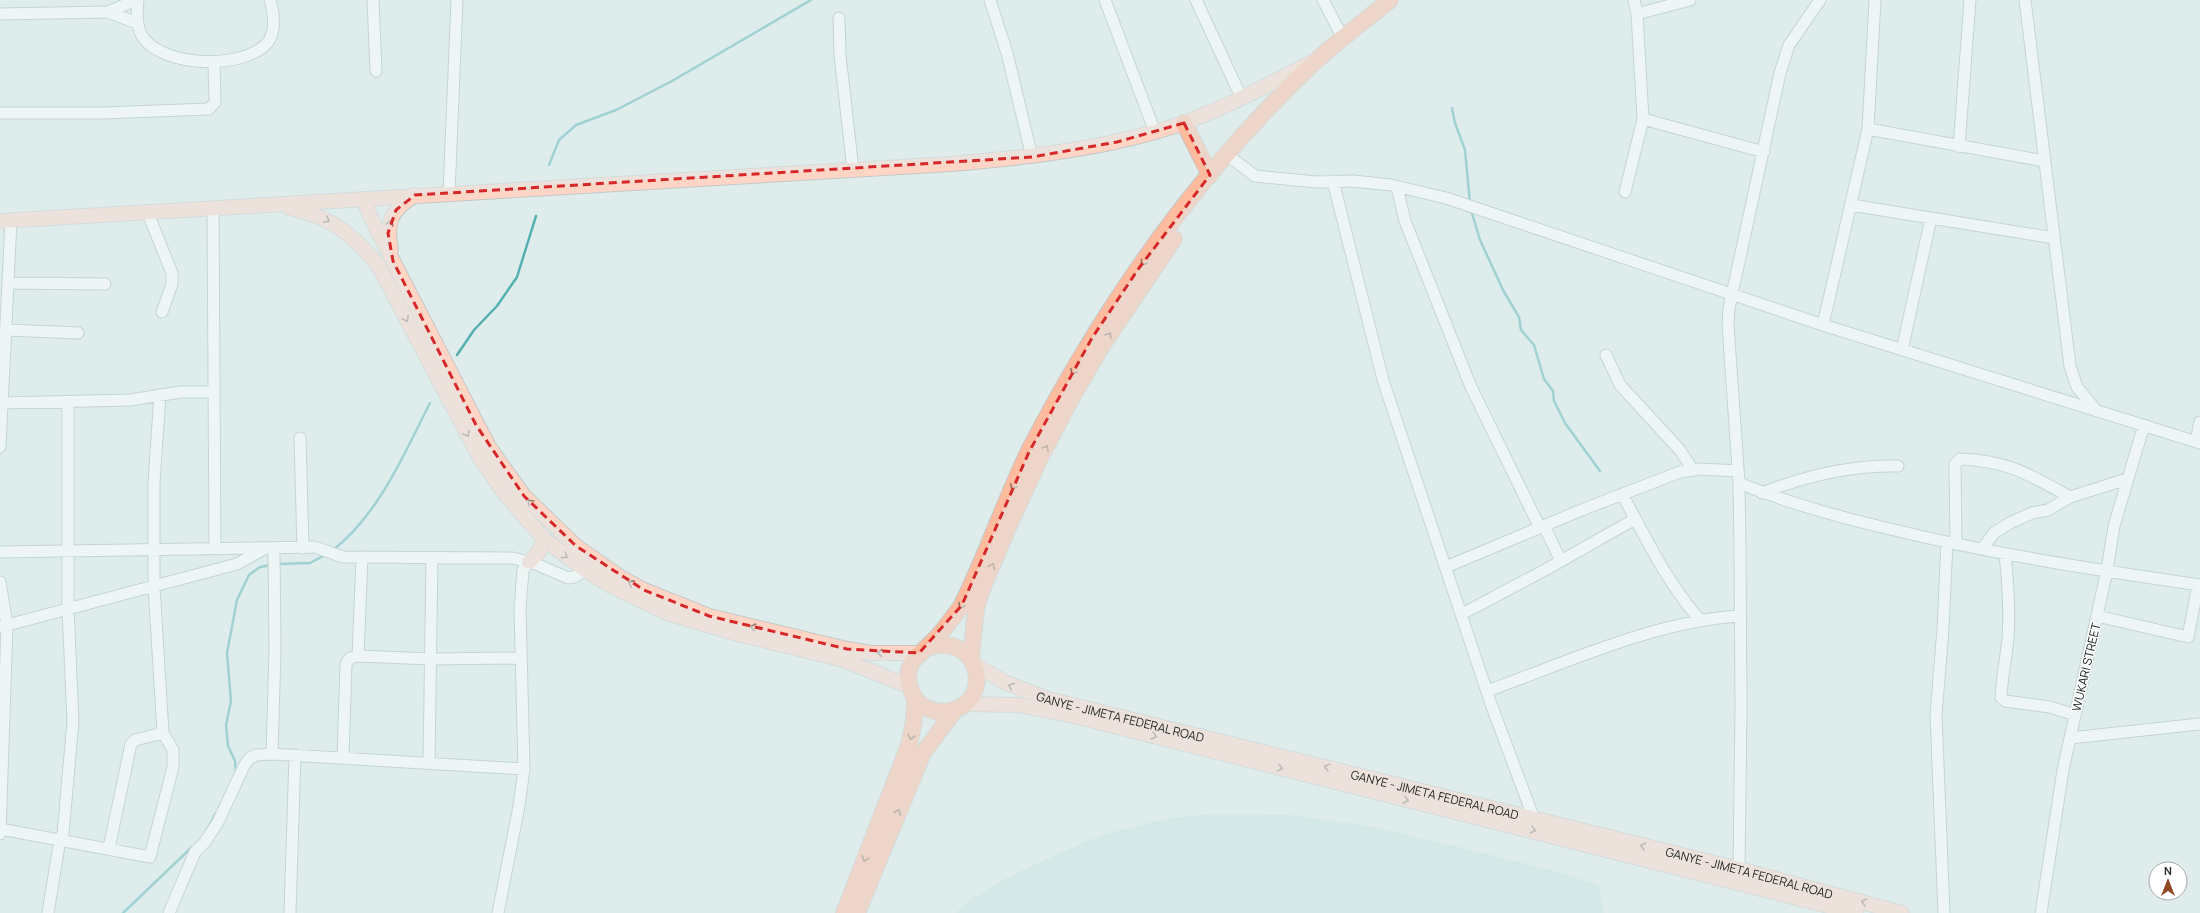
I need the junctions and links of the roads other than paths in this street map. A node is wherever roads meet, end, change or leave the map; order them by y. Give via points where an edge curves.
1 (137, 0) edge
2 (270, 0) edge
3 (373, 0) edge
4 (457, 0) edge
5 (990, 0) edge
6 (1105, 0) edge
7 (1196, 0) edge
8 (1323, 0) edge
9 (1390, 0) edge
10 (1634, 0) edge
11 (1690, 0) edge
12 (1820, 0) edge
13 (1875, 0) edge
14 (1970, 0) edge
15 (2025, 0) edge
16 (108, 12) junction
17 (0, 14) edge
18 (1637, 14) junction
19 (839, 18) dead end
20 (137, 23) junction
21 (1343, 38) junction
22 (1318, 59) junction
23 (214, 63) junction
24 (376, 71) dead end
25 (1242, 98) junction
26 (0, 113) edge
27 (1643, 119) junction
28 (1184, 123) junction
29 (1868, 129) junction
30 (1155, 132) junction
31 (1959, 146) junction
32 (1764, 152) junction
33 (1226, 154) junction
34 (1032, 157) junction
35 (2044, 161) junction
36 (853, 170) junction
37 (1205, 181) junction
38 (1333, 181) junction
39 (1397, 187) junction
40 (1625, 192) dead end
41 (449, 194) junction
42 (415, 195) junction
43 (363, 199) junction
44 (276, 205) junction
45 (1850, 205) junction
46 (213, 208) junction
47 (147, 212) junction
48 (1931, 218) junction
49 (6, 221) edge
50 (2054, 238) junction
51 (393, 261) junction
52 (8, 283) junction
53 (105, 284) dead end
54 (1731, 295) junction
55 (162, 312) dead end
56 (1824, 325) junction
57 (6, 330) junction
58 (78, 333) dead end
59 (1902, 350) junction
60 (1606, 355) dead end
61 (214, 392) junction
62 (160, 395) junction
63 (68, 402) junction
64 (2, 404) junction
65 (2096, 409) junction
66 (2200, 422) edge
67 (2144, 425) junction
68 (300, 438) dead end
69 (2198, 438) edge
70 (0, 447) edge
71 (1898, 466) dead end
72 (1693, 470) junction
73 (1738, 470) junction
74 (2127, 480) junction
75 (1739, 483) junction
76 (1762, 493) junction
77 (1622, 494) junction
78 (2070, 497) junction
79 (1635, 518) junction
80 (1542, 527) junction
81 (544, 539) junction
82 (1952, 543) junction
83 (302, 548) junction
84 (1982, 549) junction
85 (155, 550) junction
86 (215, 550) junction
87 (0, 552) edge
88 (68, 552) junction
89 (2005, 554) junction
90 (272, 556) junction
91 (362, 557) junction
92 (432, 557) junction
93 (1561, 561) junction
94 (529, 562) junction
95 (1446, 567) junction
96 (584, 570) junction
97 (2107, 570) junction
98 (0, 582) edge
99 (2199, 585) edge
100 (154, 586) junction
101 (68, 608) junction
102 (1462, 614) junction
103 (1741, 616) junction
104 (2098, 616) junction
105 (1700, 620) junction
106 (4, 626) edge
107 (923, 651) junction
108 (358, 656) junction
109 (521, 658) junction
110 (431, 660) junction
111 (972, 660) junction
112 (1487, 691) junction
113 (912, 693) junction
114 (2, 701) edge
115 (960, 707) junction
116 (2075, 715) junction
117 (2200, 724) edge
118 (163, 733) junction
119 (2070, 738) junction
120 (272, 754) junction
121 (295, 755) junction
122 (342, 758) junction
123 (429, 764) junction
124 (524, 770) junction
125 (1534, 819) junction
126 (0, 829) edge
127 (0, 834) edge
128 (60, 839) junction
129 (109, 848) junction
130 (1739, 869) junction
131 (48, 913) edge
132 (169, 913) edge
133 (290, 913) edge
134 (498, 913) edge
135 (844, 913) edge
136 (857, 913) edge
137 (1856, 913) edge
138 (1902, 913) edge
139 (1944, 913) edge
140 (2041, 913) edge

1 - 16 street
1 - 20 street
2 - 23 street via 273,22 268,41 258,49 238,58
3 - 24 street
4 - 41 street
5 - 34 street via 1007,53
6 - 30 street
7 - 25 street
8 - 21 street
9 - 21 highway
10 - 18 street
11 - 18 street
12 - 32 street via 1789,45 1780,73
13 - 29 street
14 - 31 street
15 - 35 street
16 - 17 street
16 - 20 street
18 - 27 street
19 - 36 street via 840,55
20 - 23 street via 142,36 157,51 185,60
21 - 22 highway
22 - 25 main road
22 - 33 highway
23 - 26 street via 215,102 209,109
25 - 28 main road
27 - 32 street
27 - 40 street
28 - 30 main road
28 - 37 highway
29 - 31 street
29 - 45 street
30 - 34 main road
31 - 35 street
32 - 54 street
33 - 37 highway
33 - 38 street via 1255,176 1282,180
34 - 36 main road
35 - 50 street
36 - 41 main road
37 -> 107 highway via 1139,268 1092,338 1029,452 962,604
111 -> 37 highway via 976,609 981,592 1041,456 1103,344 1187,220
38 - 39 street
38 - 95 street via 1383,380
39 - 54 street via 1446,198
39 - 80 street via 1405,220 1471,387
41 - 42 main road
42 - 43 main road
51 -> 42 main road via 389,225 396,210
43 - 44 main road
43 - 51 main road
44 - 46 main road
44 -> 81 main road via 330,221 367,252 388,284 480,458 505,494
45 - 48 street
45 - 56 street
46 - 47 main road
46 - 61 street
47 - 49 main road
47 - 55 street via 172,273 172,284
48 - 50 street
48 - 59 street
49 - 52 street
50 - 65 street via 2070,366 2077,387
107 -> 51 main road via 871,653 709,616 644,590 620,577 576,546 524,496 489,447
52 - 53 street
52 - 57 street
54 - 56 street
54 - 73 street via 1728,325
56 - 59 street
57 - 58 street
57 - 64 street
59 - 65 street
60 - 72 street via 1620,384 1679,449
61 - 62 street
61 - 86 street
62 - 63 street via 130,400
62 - 85 street via 154,482
63 - 64 street
63 - 88 street
64 - 70 street
65 - 67 street
66 - 69 street
67 - 69 street
67 - 74 street, WUKARI STREET
68 - 83 street
71 - 76 street via 1871,466 1790,482
72 - 73 street
72 - 77 street via 1680,472
73 - 75 street
74 - 78 street
74 - 97 street, WUKARI STREET via 2114,526
75 - 76 street
75 - 103 street
76 - 82 street via 1860,522
77 - 79 street
77 - 80 street
78 - 82 street via 2018,469 1998,462 1960,459 1955,464
78 - 84 street via 2052,508 2032,513 2010,523 1994,533
79 - 93 street
79 - 105 street via 1665,572
80 - 93 street
80 - 95 street
81 - 94 main road via 538,552
81 -> 96 main road
82 - 84 street
82 - 139 street via 1936,714
83 - 90 street
83 - 91 street via 321,548 333,555
84 - 89 street
85 - 86 street
85 - 88 street
85 - 100 street
86 - 90 street
87 - 88 street
88 - 101 street
89 - 97 street
89 - 116 street via 2009,603 2008,639 2001,697 2005,701 2050,707
90 - 100 street
90 - 120 street
91 - 92 street
91 - 108 street
92 - 94 street via 512,558
92 - 110 street
93 - 102 street
94 - 96 street via 568,578
94 - 109 street via 523,570 520,608
95 - 102 street
96 - 113 main road via 637,600 667,613 734,633 844,660
97 - 99 street
97 - 104 street, WUKARI STREET
98 - 106 street
99 - 104 street via 2188,637
100 - 101 street
100 - 118 street
101 - 106 street
101 - 128 street via 73,720 63,834
102 - 112 street
103 - 105 street
103 - 130 street
104 - 116 street, WUKARI STREET
105 - 112 street via 1623,642
106 - 114 street
107 - 111 highway via 946,644 964,651
107 - 113 highway via 912,663 909,675
108 - 110 street
108 - 122 street via 350,658 346,664
109 - 110 street
109 - 124 street
110 - 123 street
111 - 115 highway via 977,674 976,685 972,696
125 -> 111 main road, GANYE - JIMETA FEDERAL ROAD via 1048,699 1004,682
112 - 125 street
113 - 115 highway via 924,706 933,711 944,712
113 -> 135 highway via 914,721 909,745
114 - 126 street
136 -> 115 highway via 923,753
115 -> 137 main road, GANYE - JIMETA FEDERAL ROAD via 1019,706 1074,716
116 - 119 street, WUKARI STREET
117 - 119 street
118 - 129 street via 134,740 131,744
118 - 129 street via 173,750 173,767 150,857
119 - 140 street, WUKARI STREET
120 - 121 street
120 - 132 street via 250,758 218,822 195,852
121 - 122 street
121 - 133 street
122 - 123 street
123 - 124 street
124 - 134 street
130 -> 125 main road, GANYE - JIMETA FEDERAL ROAD
126 - 127 street
126 - 128 street
128 - 129 street
128 - 131 street
138 -> 130 main road, GANYE - JIMETA FEDERAL ROAD

